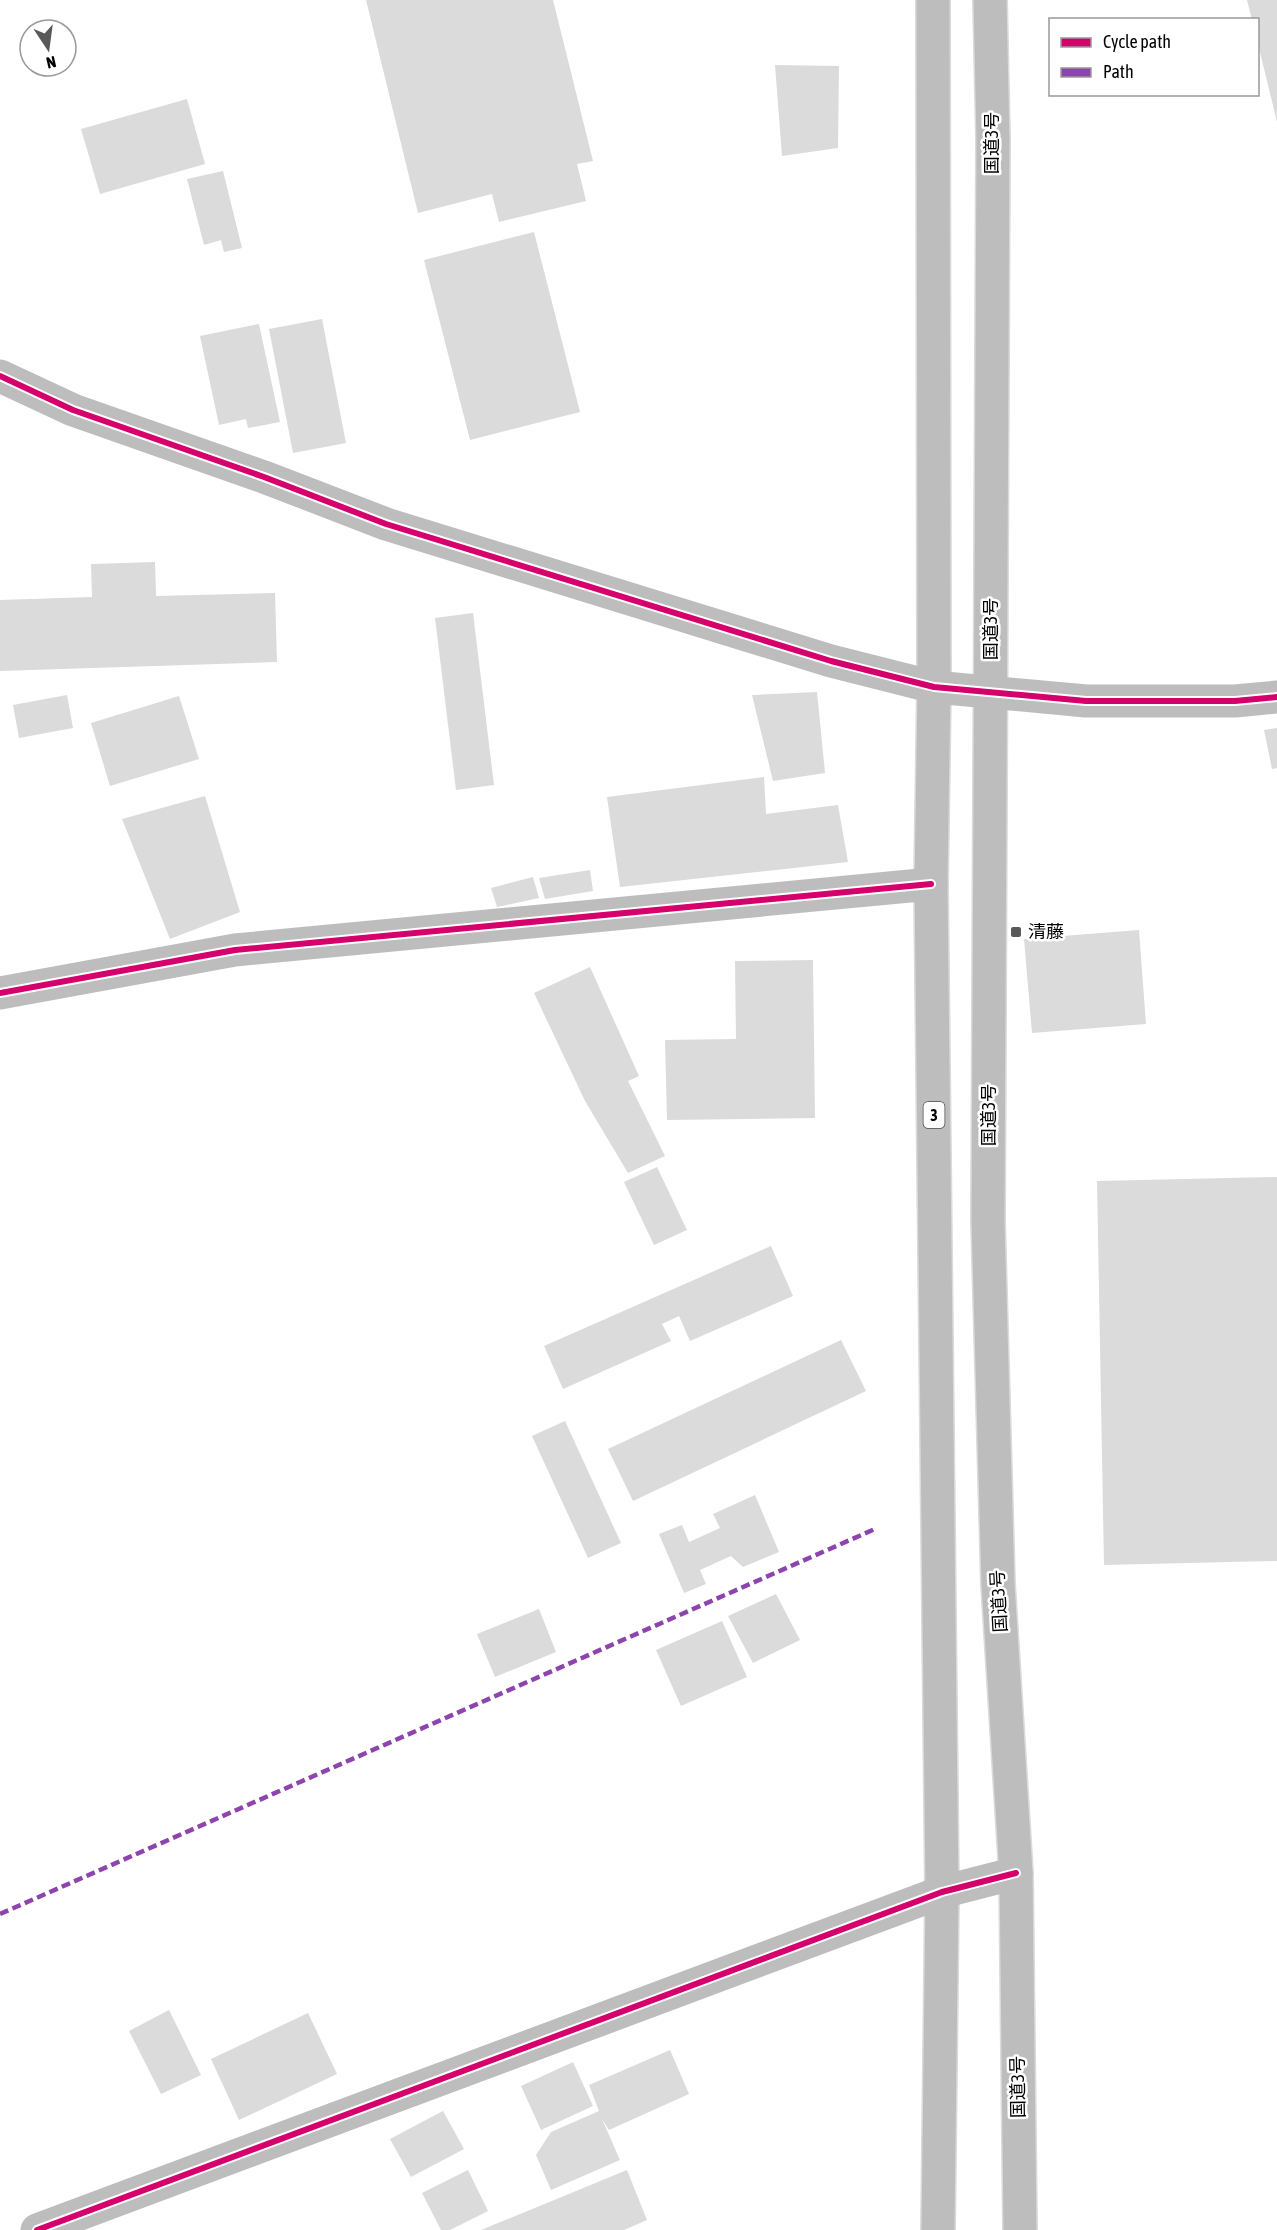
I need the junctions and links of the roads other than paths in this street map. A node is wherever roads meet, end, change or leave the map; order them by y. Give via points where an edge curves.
1 (933, 0) edge
2 (990, 0) edge
3 (0, 376) edge
4 (934, 687) junction
5 (991, 693) junction
6 (1277, 697) edge
7 (931, 884) junction
8 (0, 993) edge
9 (1016, 1873) junction
10 (942, 1892) junction
11 (1020, 2229) edge
12 (37, 2230) edge
13 (938, 2230) edge

1 - 4 main road, 3
2 - 5 main road, 国道3号
3 - 4 main road via 73,410 386,525 831,661
4 - 5 main road
4 - 7 main road, 3
5 - 6 main road via 1086,701 1235,701
5 - 9 main road, 国道3号 via 988,1221 998,1584
7 - 8 main road via 235,950
7 - 10 main road, 3
9 - 10 main road
9 - 11 main road, 国道3号
10 - 12 main road
10 - 13 main road, 3

